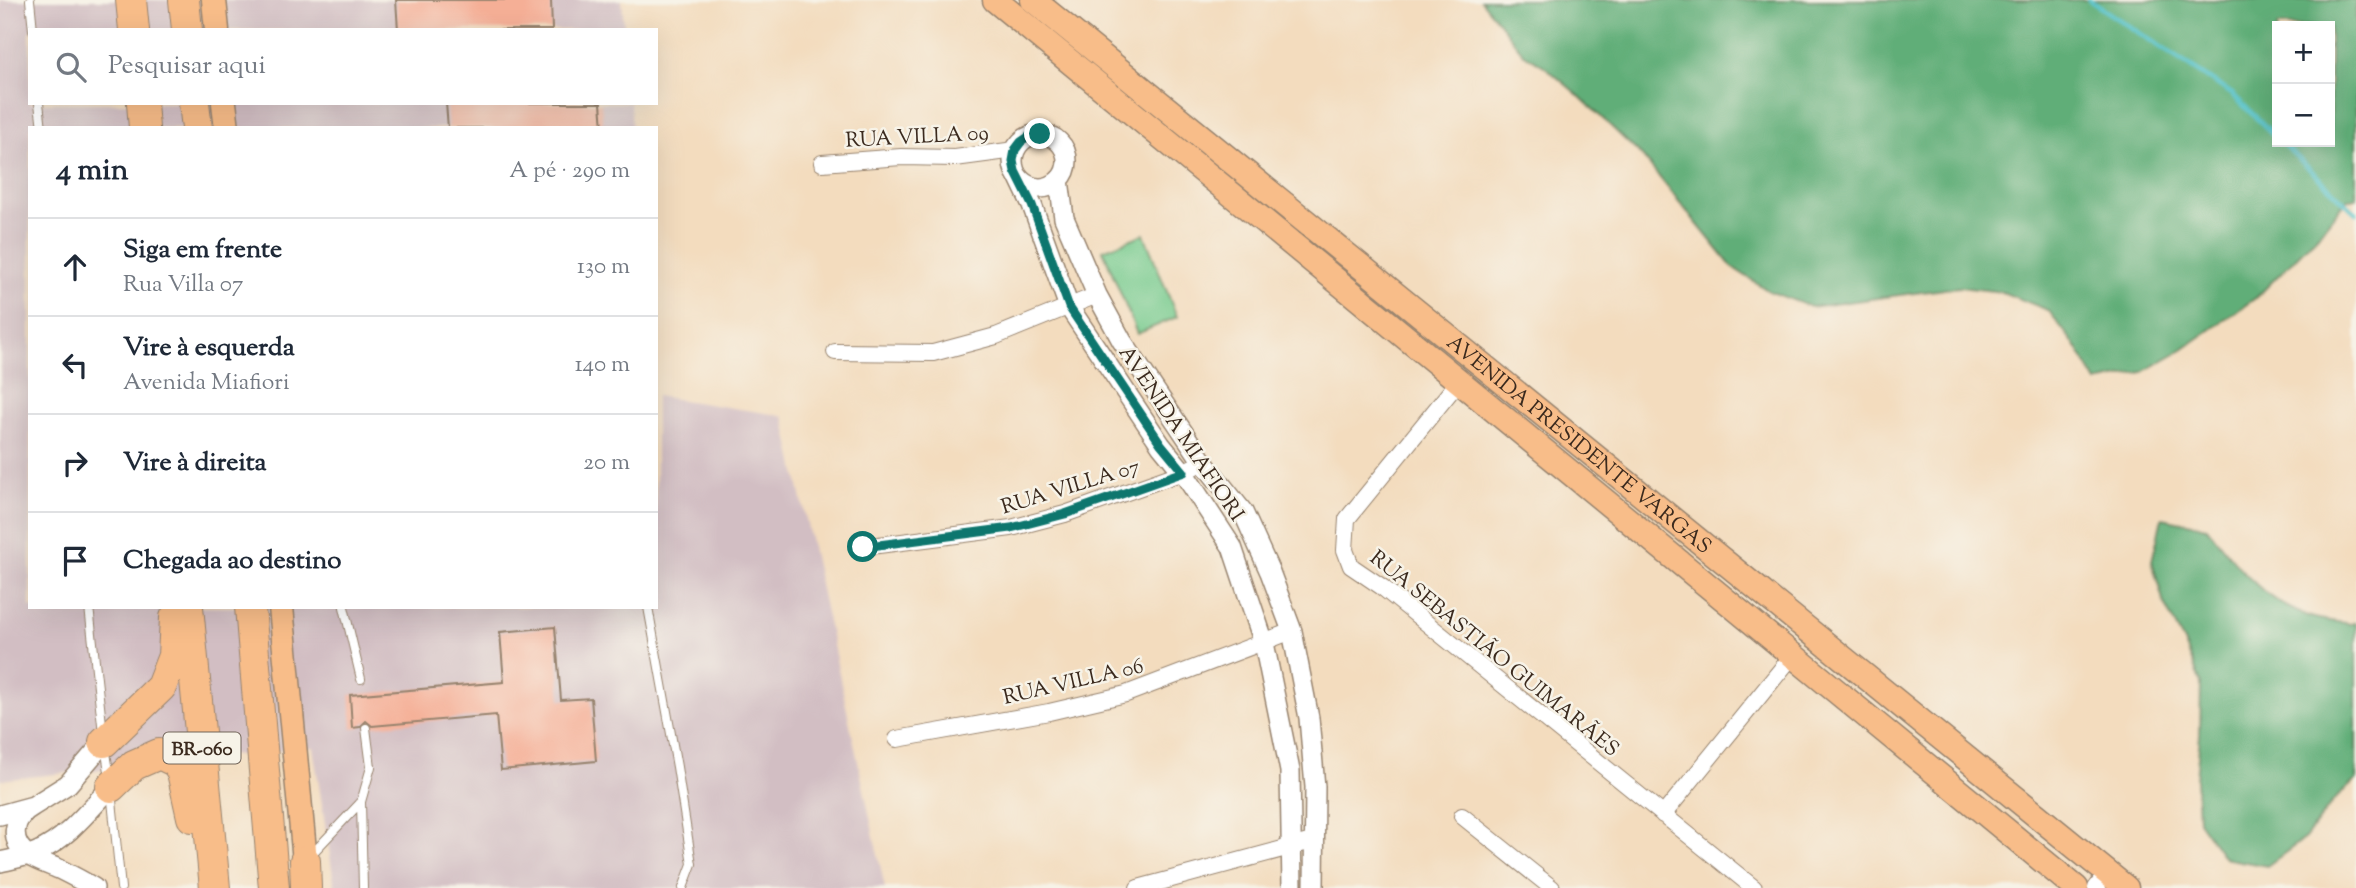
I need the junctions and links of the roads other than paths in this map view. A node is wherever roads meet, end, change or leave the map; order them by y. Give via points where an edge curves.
1 (30, 0) edge
2 (131, 0) edge
3 (184, 0) edge
4 (214, 0) edge
5 (995, 0) edge
6 (1033, 0) edge
7 (33, 28) edge
8 (134, 28) edge
9 (187, 28) edge
10 (217, 28) edge
11 (39, 105) edge
12 (142, 105) edge
13 (194, 105) edge
14 (224, 105) edge
15 (42, 126) edge
16 (144, 126) edge
17 (197, 126) edge
18 (227, 126) edge
19 (1015, 150) junction
20 (822, 163) dead end
21 (1243, 170) junction
22 (1020, 180) junction
23 (1059, 180) junction
24 (1226, 190) junction
25 (1097, 295) junction
26 (1069, 307) junction
27 (835, 352) dead end
28 (1460, 381) junction
29 (1203, 462) junction
30 (1184, 472) junction
31 (863, 547) dead end
32 (89, 609) edge
33 (174, 609) edge
34 (188, 609) edge
35 (250, 609) edge
36 (281, 609) edge
37 (344, 609) edge
38 (648, 609) edge
39 (1292, 631) junction
40 (1264, 643) junction
41 (1793, 655) junction
42 (361, 679) dead end
43 (366, 728) dead end
44 (897, 739) dead end
45 (104, 742) junction
46 (111, 787) junction
47 (361, 802) junction
48 (33, 806) junction
49 (0, 815) edge
50 (1663, 815) junction
51 (1462, 816) dead end
52 (1317, 840) junction
53 (1290, 847) junction
54 (27, 855) junction
55 (0, 862) edge
56 (307, 879) edge
57 (2110, 883) edge
58 (1546, 885) edge
59 (94, 888) edge
60 (121, 888) edge
61 (201, 888) edge
62 (215, 888) edge
63 (274, 888) edge
64 (363, 888) edge
65 (683, 888) edge
66 (1138, 888) edge
67 (1292, 888) edge
68 (1314, 888) edge
69 (1754, 888) edge
70 (2076, 888) edge

1 - 7 lane
2 - 8 highway
3 - 9 highway
4 - 10 main road
5 - 24 main road, AVENIDA PRESIDENTE VARGAS
6 - 21 main road, AVENIDA PRESIDENTE VARGAS
11 - 15 lane
12 - 16 highway
13 - 17 highway
14 - 18 main road
19 - 20 street, RUA VILLA 09 via 955,158
19 - 22 street via 1013,161
19 - 23 street via 1030,136 1051,136 1065,151 1067,161
21 - 24 main road
21 - 57 main road, AVENIDA PRESIDENTE VARGAS
22 - 23 street via 1040,188
22 - 26 street, AVENIDA MIAFIORI
23 - 25 street, AVENIDA MIAFIORI via 1064,218
24 - 28 main road, AVENIDA PRESIDENTE VARGAS
25 - 26 street
25 - 29 street, AVENIDA MIAFIORI via 1122,341
26 - 27 street via 996,337 933,354
26 - 30 street, AVENIDA MIAFIORI
28 - 41 main road, AVENIDA PRESIDENTE VARGAS
28 - 50 street, RUA SEBASTIÃO GUIMARÃES via 1347,519 1345,550 1351,566
29 - 30 street, RUA VILLA 07
29 - 39 street, AVENIDA MIAFIORI via 1243,512
30 - 31 street, RUA VILLA 07 via 1011,528
30 - 40 street, AVENIDA MIAFIORI via 1232,547
32 - 45 lane
33 - 45 highway via 173,656 161,687
34 - 62 highway, BR-060
35 - 63 highway, BR-060
36 - 56 main road
37 - 42 lane
38 - 65 lane via 692,864
39 - 40 street, RUA VILLA 06
39 - 52 street, AVENIDA MIAFIORI via 1309,718
40 - 44 street, RUA VILLA 06 via 1126,694
40 - 53 street, AVENIDA MIAFIORI via 1290,771
41 - 50 street
41 - 70 main road, AVENIDA PRESIDENTE VARGAS
43 - 47 lane via 371,767
45 - 46 lane
45 - 48 street via 68,785
46 - 54 street via 69,831
46 - 60 lane
46 - 61 highway via 150,757 159,754 176,762 188,794
47 - 56 lane
47 - 64 lane
48 - 49 street
48 - 54 street via 22,812 15,824 15,839
50 - 69 street, RUA SEBASTIÃO GUIMARÃES
51 - 58 street
52 - 53 street
52 - 68 street, AVENIDA MIAFIORI
53 - 66 street
53 - 67 street, AVENIDA MIAFIORI
54 - 55 street
54 - 59 street

